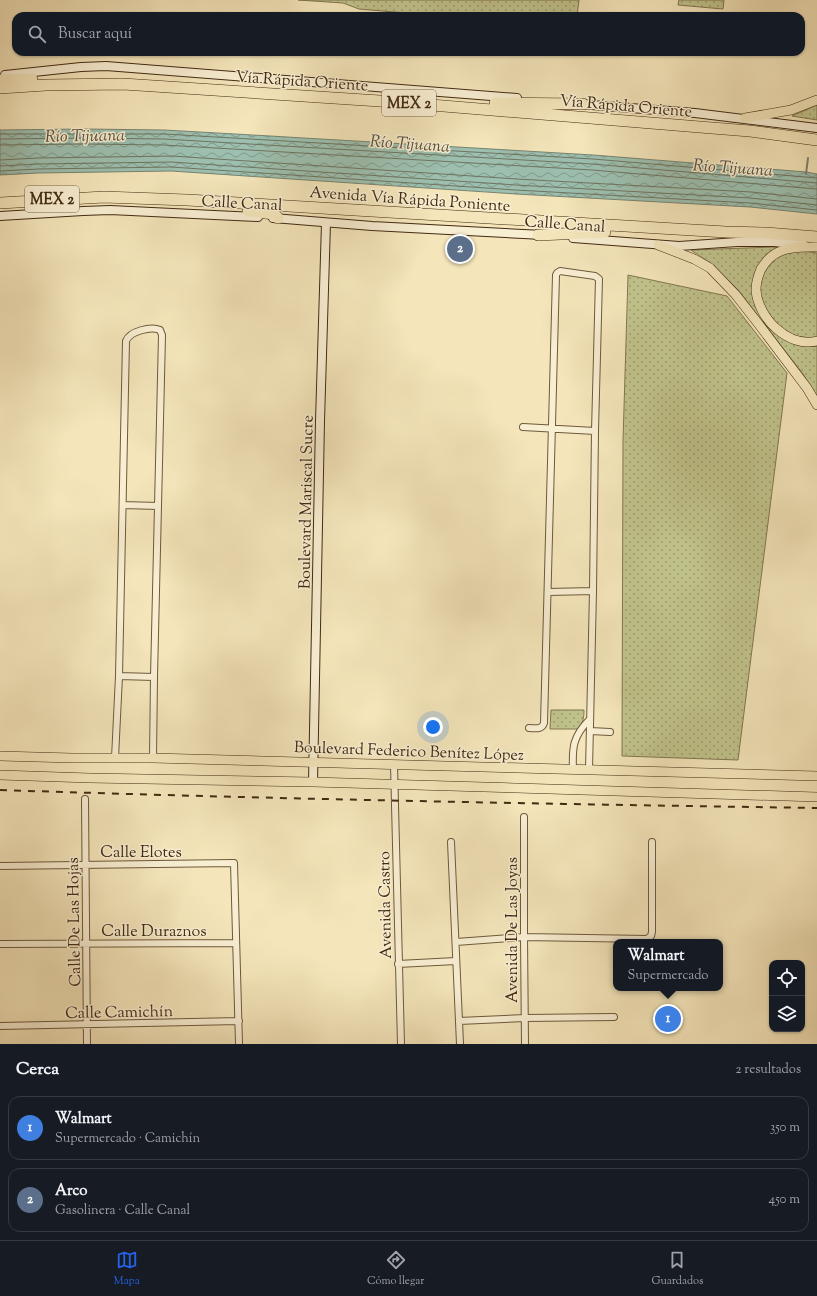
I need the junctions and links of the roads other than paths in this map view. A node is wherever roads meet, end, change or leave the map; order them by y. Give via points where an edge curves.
1 (0, 76) edge
2 (0, 80) edge
3 (123, 84) junction
4 (0, 88) edge
5 (817, 100) edge
6 (395, 102) junction
7 (583, 104) junction
8 (745, 118) junction
9 (817, 128) edge
10 (817, 140) edge
11 (104, 197) junction
12 (187, 200) junction
13 (0, 203) edge
14 (0, 210) edge
15 (0, 216) edge
16 (278, 218) junction
17 (326, 223) junction
18 (664, 229) junction
19 (538, 235) junction
20 (817, 237) edge
21 (658, 244) junction
22 (817, 247) edge
23 (817, 341) edge
24 (817, 405) edge
25 (523, 427) dead end
26 (552, 428) junction
27 (595, 431) junction
28 (123, 505) junction
29 (158, 506) junction
30 (548, 592) junction
31 (593, 592) junction
32 (118, 676) junction
33 (154, 677) junction
34 (590, 719) junction
35 (529, 728) dead end
36 (590, 731) junction
37 (610, 732) dead end
38 (0, 756) edge
39 (115, 758) junction
40 (153, 758) junction
41 (313, 762) junction
42 (394, 765) junction
43 (573, 770) junction
44 (589, 770) junction
45 (0, 775) edge
46 (815, 775) edge
47 (313, 782) junction
48 (394, 785) junction
49 (815, 797) edge
50 (85, 799) dead end
51 (524, 817) dead end
52 (451, 842) dead end
53 (652, 842) dead end
54 (85, 864) junction
55 (0, 866) edge
56 (524, 937) junction
57 (456, 942) junction
58 (86, 943) junction
59 (236, 943) junction
60 (0, 944) edge
61 (456, 961) junction
62 (398, 964) junction
63 (614, 1017) dead end
64 (525, 1018) junction
65 (239, 1021) junction
66 (459, 1021) junction
67 (87, 1025) junction
68 (0, 1026) edge
69 (88, 1044) edge
70 (239, 1044) edge
71 (401, 1044) edge
72 (460, 1044) edge
73 (525, 1044) edge

1 - 7 main road via 106,66
2 - 3 highway via 92,77 109,78
3 - 4 highway, Vía Rápida Oriente / MEX 2
3 - 6 highway, Vía Rápida Oriente / MEX 2
5 - 8 main road via 791,110
6 - 7 highway via 436,100
6 - 10 highway, Vía Rápida Oriente / MEX 2 via 743,130
7 - 8 main road
8 - 9 main road
11 - 12 highway, Avenida Vía Rápida Poniente / MEX 2
11 - 13 highway, Avenida Vía Rápida Poniente / MEX 2
11 - 14 highway via 93,202
12 - 16 highway via 202,206 274,214
12 - 18 highway, Avenida Vía Rápida Poniente / MEX 2
15 - 16 main road, Calle Canal via 110,210
16 - 17 main road, Calle Canal
17 - 19 main road, Calle Canal
17 - 41 main road, Boulevard Mariscal Sucre
18 - 19 highway
18 - 20 highway, Avenida Vía Rápida Poniente / MEX 2
19 - 21 main road, Calle Canal
21 - 22 main road, Calle Canal via 679,246 774,242
21 - 24 main road via 687,255 710,268 744,305
22 - 23 main road via 792,248 775,254 762,267 756,291 764,314 780,332 801,342
25 - 26 street
26 - 27 street
26 - 27 street via 556,275 560,271 595,276 599,279
26 - 30 street
27 - 31 street
28 - 29 street
28 - 29 street via 126,341 134,332 153,328 160,330 162,335
28 - 32 street
29 - 33 street
30 - 31 street
30 - 35 street via 544,723 541,728
31 - 34 street
32 - 33 street
32 - 39 street
33 - 40 street
34 - 36 street
34 - 43 street via 575,738
36 - 37 street
36 - 44 street
38 - 39 main road, Boulevard Federico Benítez López
39 - 40 main road, Boulevard Federico Benítez López
40 - 41 main road, Boulevard Federico Benítez López
41 - 42 main road, Boulevard Federico Benítez López
41 - 47 main road, Boulevard Mariscal Sucre
42 - 43 main road, Boulevard Federico Benítez López
42 - 48 street, Avenida Castro
43 - 44 main road, Boulevard Federico Benítez López
44 - 46 main road, Boulevard Federico Benítez López
45 - 47 main road
47 - 48 main road
48 - 49 main road
48 - 62 street, Avenida Castro
50 - 54 street, Calle De Las Hojas
51 - 56 street, Avenida De Las Joyas
52 - 57 street
53 - 56 street via 652,932 647,939
54 - 55 street, Calle Elotes
54 - 58 street, Calle De Las Hojas
54 - 59 street, Calle Elotes via 234,863
56 - 57 street
56 - 64 street, Avenida De Las Joyas
57 - 61 street
58 - 59 street, Calle Duraznos
58 - 60 street, Calle Duraznos
58 - 67 street, Calle De Las Hojas
59 - 65 street
61 - 62 street
61 - 66 street
62 - 71 street, Avenida Castro
63 - 64 street
64 - 66 street
64 - 73 street, Avenida De Las Joyas
65 - 67 street, Calle Camichín
65 - 70 street
66 - 72 street
67 - 68 street, Calle Camichín
67 - 69 street, Calle De Las Hojas

